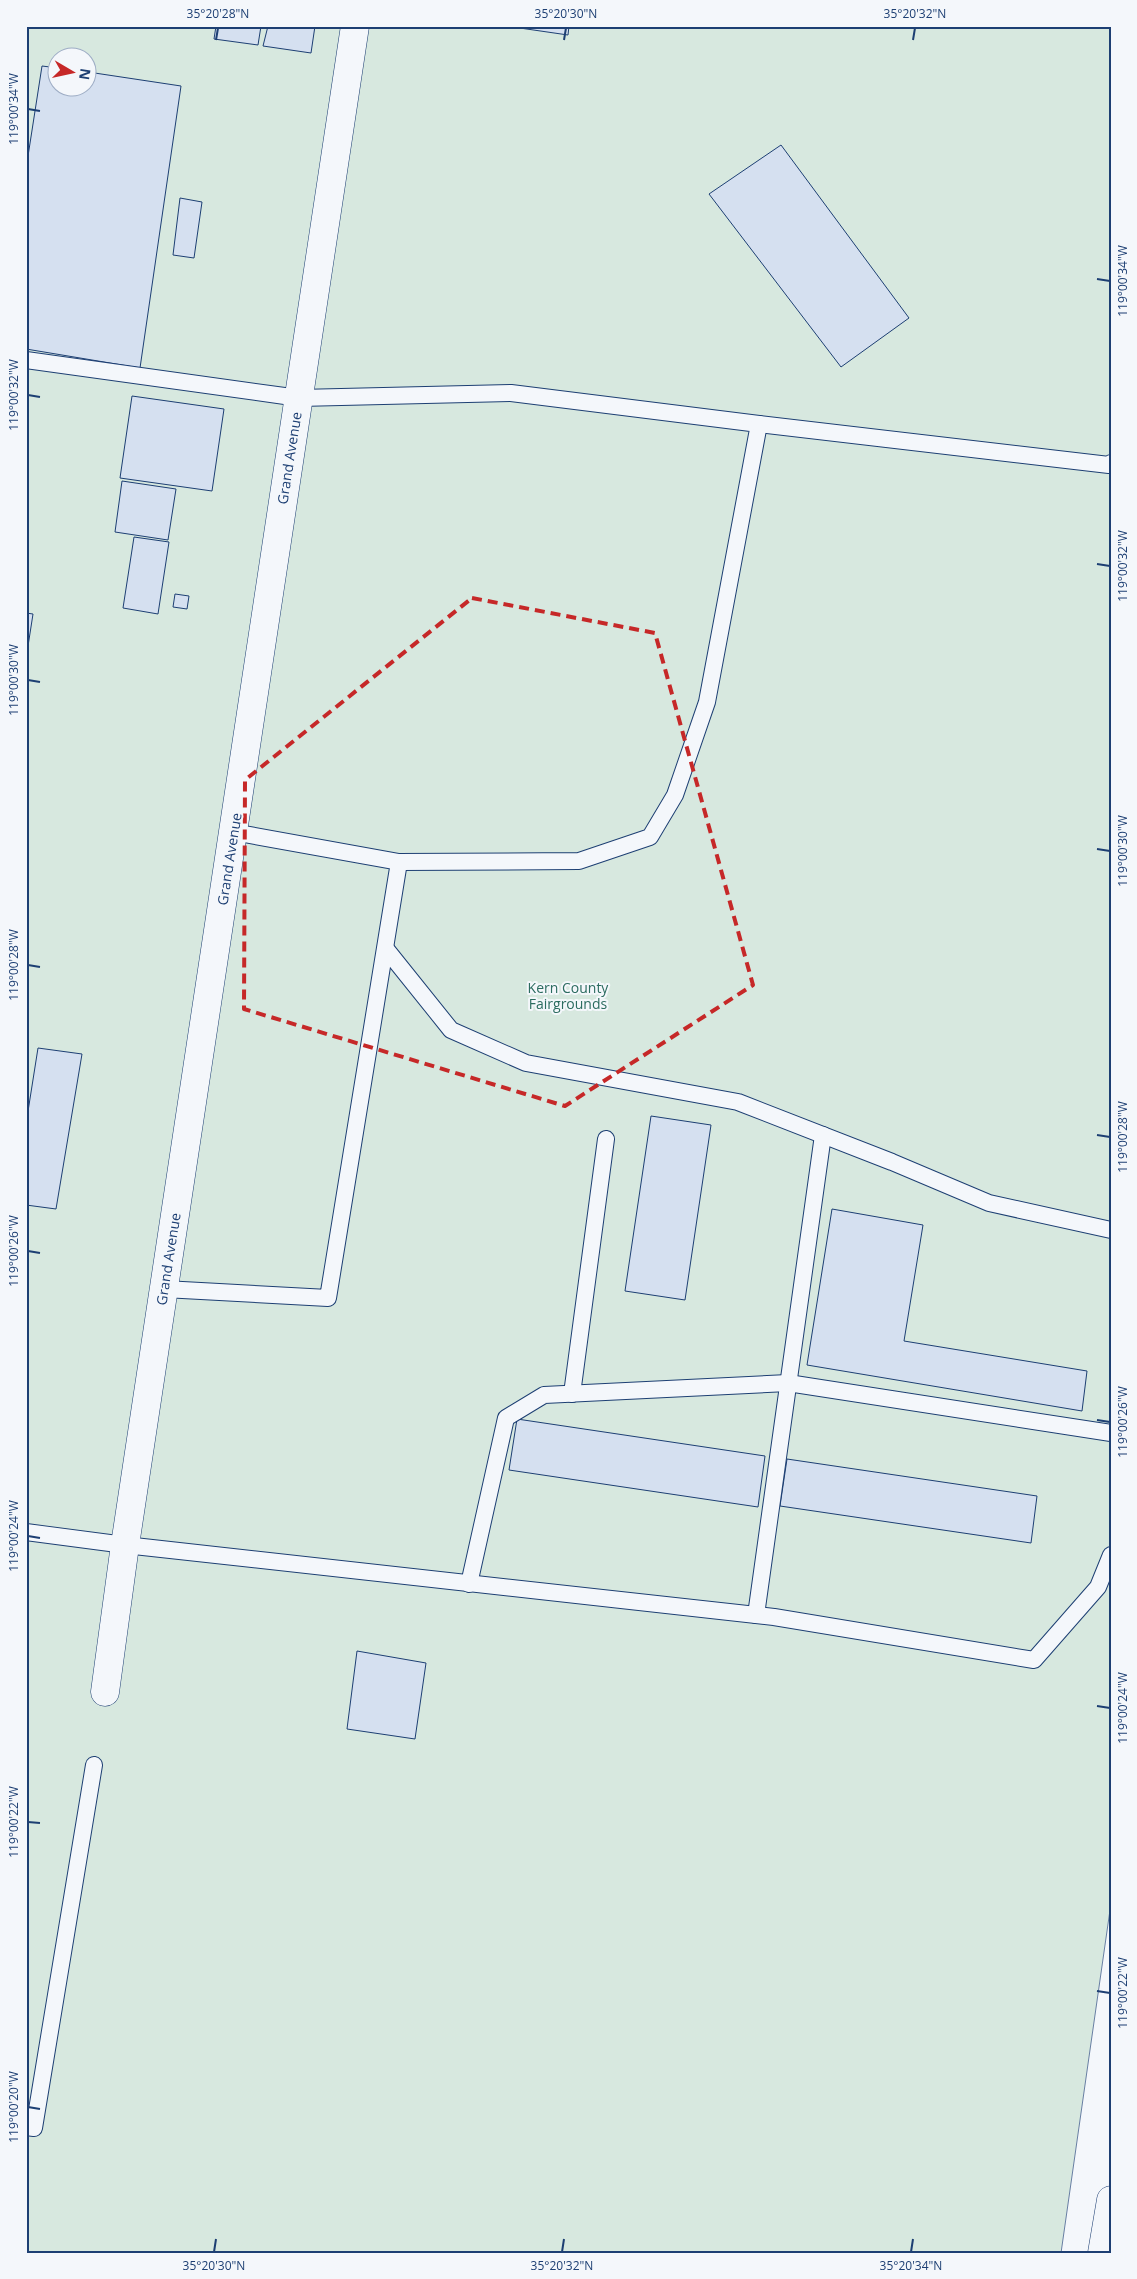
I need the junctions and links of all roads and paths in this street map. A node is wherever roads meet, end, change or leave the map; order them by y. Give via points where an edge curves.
1 (355, 26) edge
2 (26, 360) edge
3 (299, 398) junction
4 (759, 424) junction
5 (1111, 463) edge
6 (233, 832) junction
7 (399, 862) junction
8 (386, 949) junction
9 (822, 1135) junction
10 (606, 1139) dead end
11 (1111, 1230) edge
12 (164, 1289) junction
13 (788, 1383) junction
14 (572, 1394) junction
15 (1111, 1433) edge
16 (26, 1532) edge
17 (125, 1545) junction
18 (1111, 1555) edge
19 (469, 1584) junction
20 (756, 1616) junction
21 (105, 1692) dead end
22 (94, 1765) dead end
23 (26, 2127) edge
24 (1111, 2200) edge
25 (1102, 2253) edge

1 - 3 street, Grand Avenue
2 - 3 lane
3 - 4 lane via 511,393
3 - 6 street, Grand Avenue
4 - 5 lane
4 - 7 lane via 708,702 675,795 650,837 579,861
6 - 7 lane
6 - 12 street, Grand Avenue
7 - 8 lane
8 - 9 lane via 451,1030 526,1063 738,1102
8 - 12 lane via 328,1298
9 - 11 lane via 989,1203
9 - 13 lane
10 - 14 lane
12 - 17 street, Grand Avenue
13 - 14 lane
13 - 15 lane
13 - 20 lane
14 - 19 lane via 544,1395 506,1418
16 - 17 lane
17 - 19 lane
17 - 21 street, Grand Avenue
18 - 20 lane via 1098,1587 1034,1660
19 - 20 lane
22 - 23 lane via 34,2128
24 - 25 street

